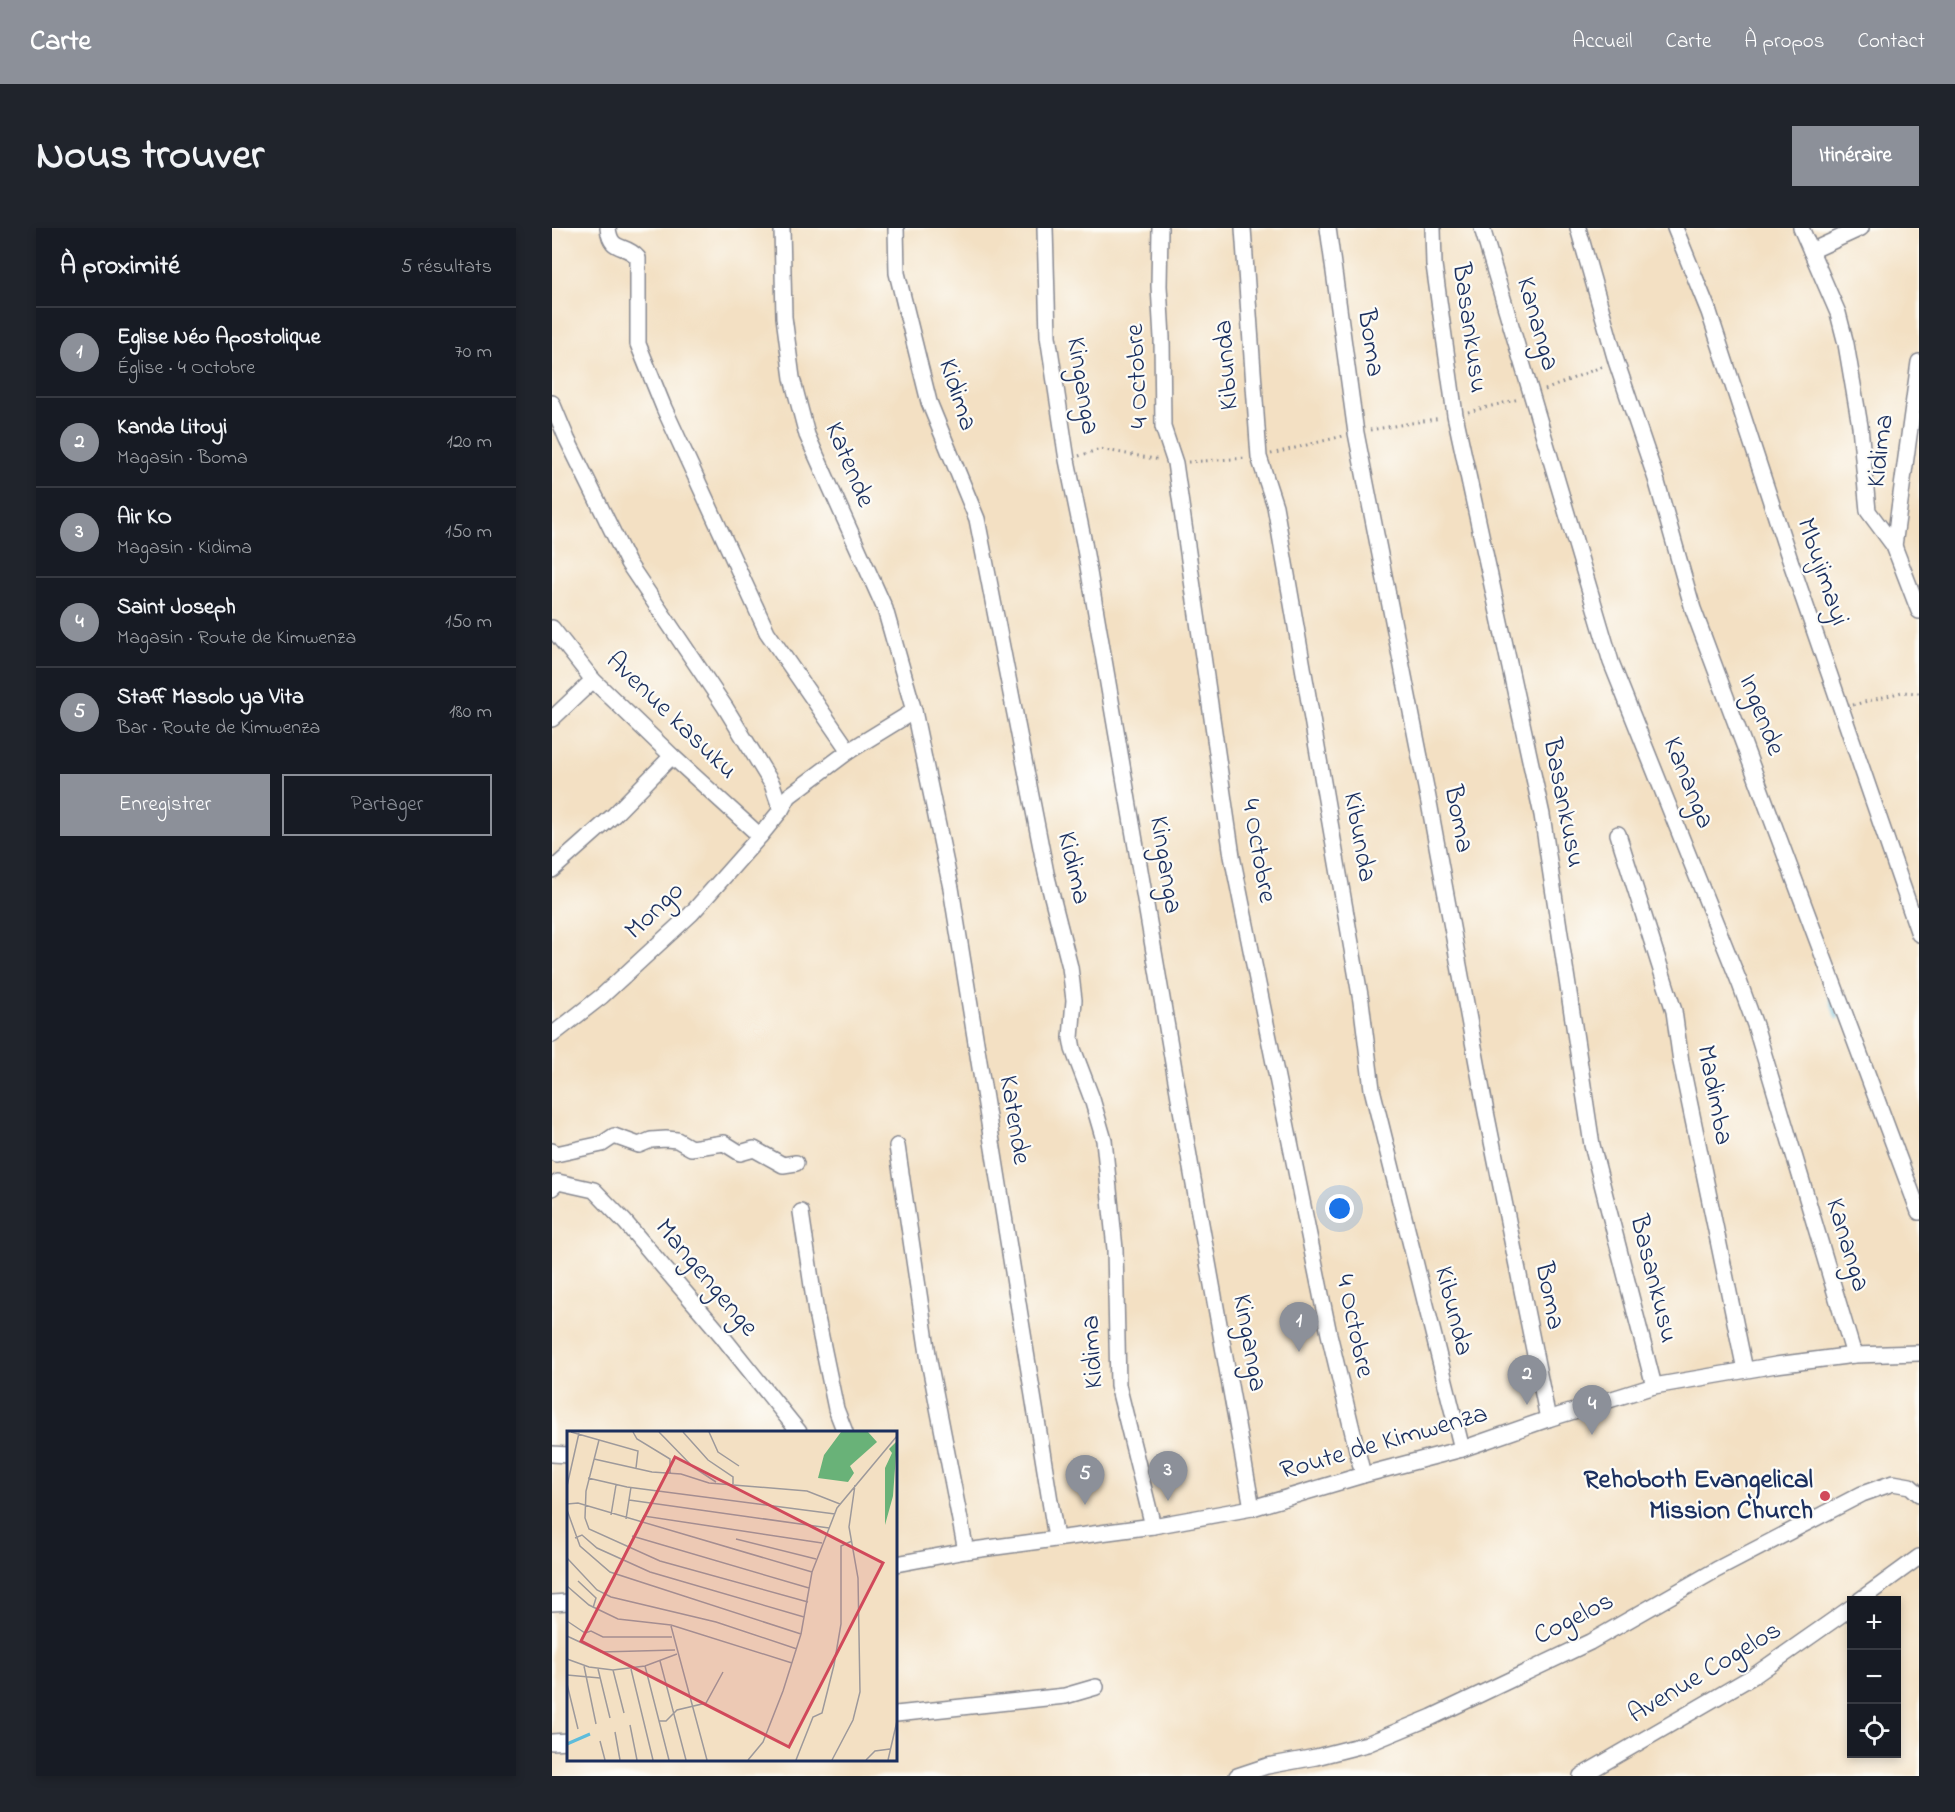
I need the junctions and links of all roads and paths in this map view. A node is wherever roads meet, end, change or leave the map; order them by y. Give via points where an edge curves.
1 (608, 228) edge
2 (782, 228) edge
3 (896, 228) edge
4 (1045, 228) edge
5 (1160, 228) edge
6 (1243, 228) edge
7 (1328, 228) edge
8 (1433, 228) edge
9 (1482, 228) edge
10 (1578, 228) edge
11 (1675, 228) edge
12 (1801, 228) edge
13 (1861, 228) edge
14 (1811, 251) junction
15 (1919, 362) edge
16 (552, 403) edge
17 (1894, 546) junction
18 (1919, 612) edge
19 (552, 628) edge
20 (593, 680) junction
21 (1919, 693) edge
22 (1842, 708) junction
23 (914, 711) junction
24 (552, 719) edge
25 (849, 751) junction
26 (672, 756) junction
27 (781, 810) junction
28 (1618, 834) dead end
29 (760, 836) junction
30 (552, 870) edge
31 (1919, 934) edge
32 (552, 1035) edge
33 (897, 1146) dead end
34 (552, 1151) edge
35 (796, 1162) dead end
36 (555, 1185) edge
37 (801, 1212) dead end
38 (1919, 1212) edge
39 (1919, 1353) edge
40 (1854, 1356) junction
41 (1745, 1370) junction
42 (1654, 1386) junction
43 (1548, 1419) junction
44 (797, 1431) edge
45 (845, 1431) edge
46 (1462, 1449) junction
47 (552, 1454) edge
48 (567, 1455) edge
49 (1363, 1475) junction
50 (1919, 1494) edge
51 (1252, 1508) junction
52 (1153, 1526) junction
53 (1056, 1538) junction
54 (966, 1551) junction
55 (1919, 1557) edge
56 (897, 1564) edge
57 (1865, 1596) edge
58 (567, 1602) edge
59 (552, 1603) edge
60 (1847, 1610) edge
61 (1096, 1688) dead end
62 (897, 1714) edge
63 (567, 1741) edge
64 (552, 1742) edge
65 (1237, 1776) edge
66 (1581, 1776) edge

1 - 25 street via 610,240 617,248 632,251 638,258 639,344 717,526 767,632
2 - 23 street, Katende via 784,317 792,378 807,435 885,609
3 - 52 street, Kidima via 897,273 929,402 976,519 1047,873 1070,966 1074,1000 1071,1038 1104,1140 1115,1249 1118,1385
4 - 51 street, Kinganga via 1048,336 1067,460
5 - 49 street, 4 Octobre via 1163,427 1175,463 1232,856 1329,1334
6 - 46 street, Kibunda via 1259,457 1275,506 1372,1089
7 - 43 street, Boma via 1356,433
8 - 42 street, Basankusu via 1434,265 1455,415 1542,815 1592,1146
9 - 40 street, Kananga via 1611,662 1748,1005
10 - 38 street, Ingende via 1694,609
11 - 22 street, Mbujimayi via 1709,312
12 - 14 street
13 - 14 street
14 - 17 street via 1838,313 1846,344 1860,426 1868,512
15 - 17 street, Kidima
16 - 27 street via 628,564 725,706 772,784
17 - 18 street
19 - 20 street, Avenue kasuku
20 - 24 street
20 - 26 street, Avenue kasuku
21 - 22 path via 1902,692
22 - 31 street, Mbujimayi
23 - 25 street
23 - 53 street, Katende via 951,888
25 - 27 street via 789,795
26 - 29 street, Avenue kasuku
26 - 30 street via 614,816
27 - 29 street, Mongo
28 - 41 street, Madimba via 1674,1011 1681,1062
29 - 32 street, Mongo via 691,914 602,996
33 - 54 street via 929,1360
34 - 35 street via 556,1154 603,1144 614,1136 639,1145 666,1138 691,1148 724,1143 740,1153 754,1149 783,1165
36 - 44 street, Mangengenge via 594,1190 723,1336
37 - 45 street via 816,1313 836,1409
39 - 40 street, Route de Kimwenza
40 - 41 street, Route de Kimwenza
41 - 42 street, Route de Kimwenza
42 - 43 street, Route de Kimwenza
43 - 46 street, Route de Kimwenza
46 - 49 street, Route de Kimwenza
47 - 48 street
49 - 51 street, Route de Kimwenza
50 - 65 street, Cogelos via 1910,1486 1893,1483 1862,1494 1716,1570 1590,1642 1432,1717 1367,1744
51 - 52 street, Route de Kimwenza
52 - 53 street, Route de Kimwenza
53 - 54 street, Route de Kimwenza
54 - 56 street, Route de Kimwenza
55 - 57 street
58 - 59 street
60 - 66 street, Avenue Cogelos via 1755,1676
61 - 62 street via 1065,1696
63 - 64 street

